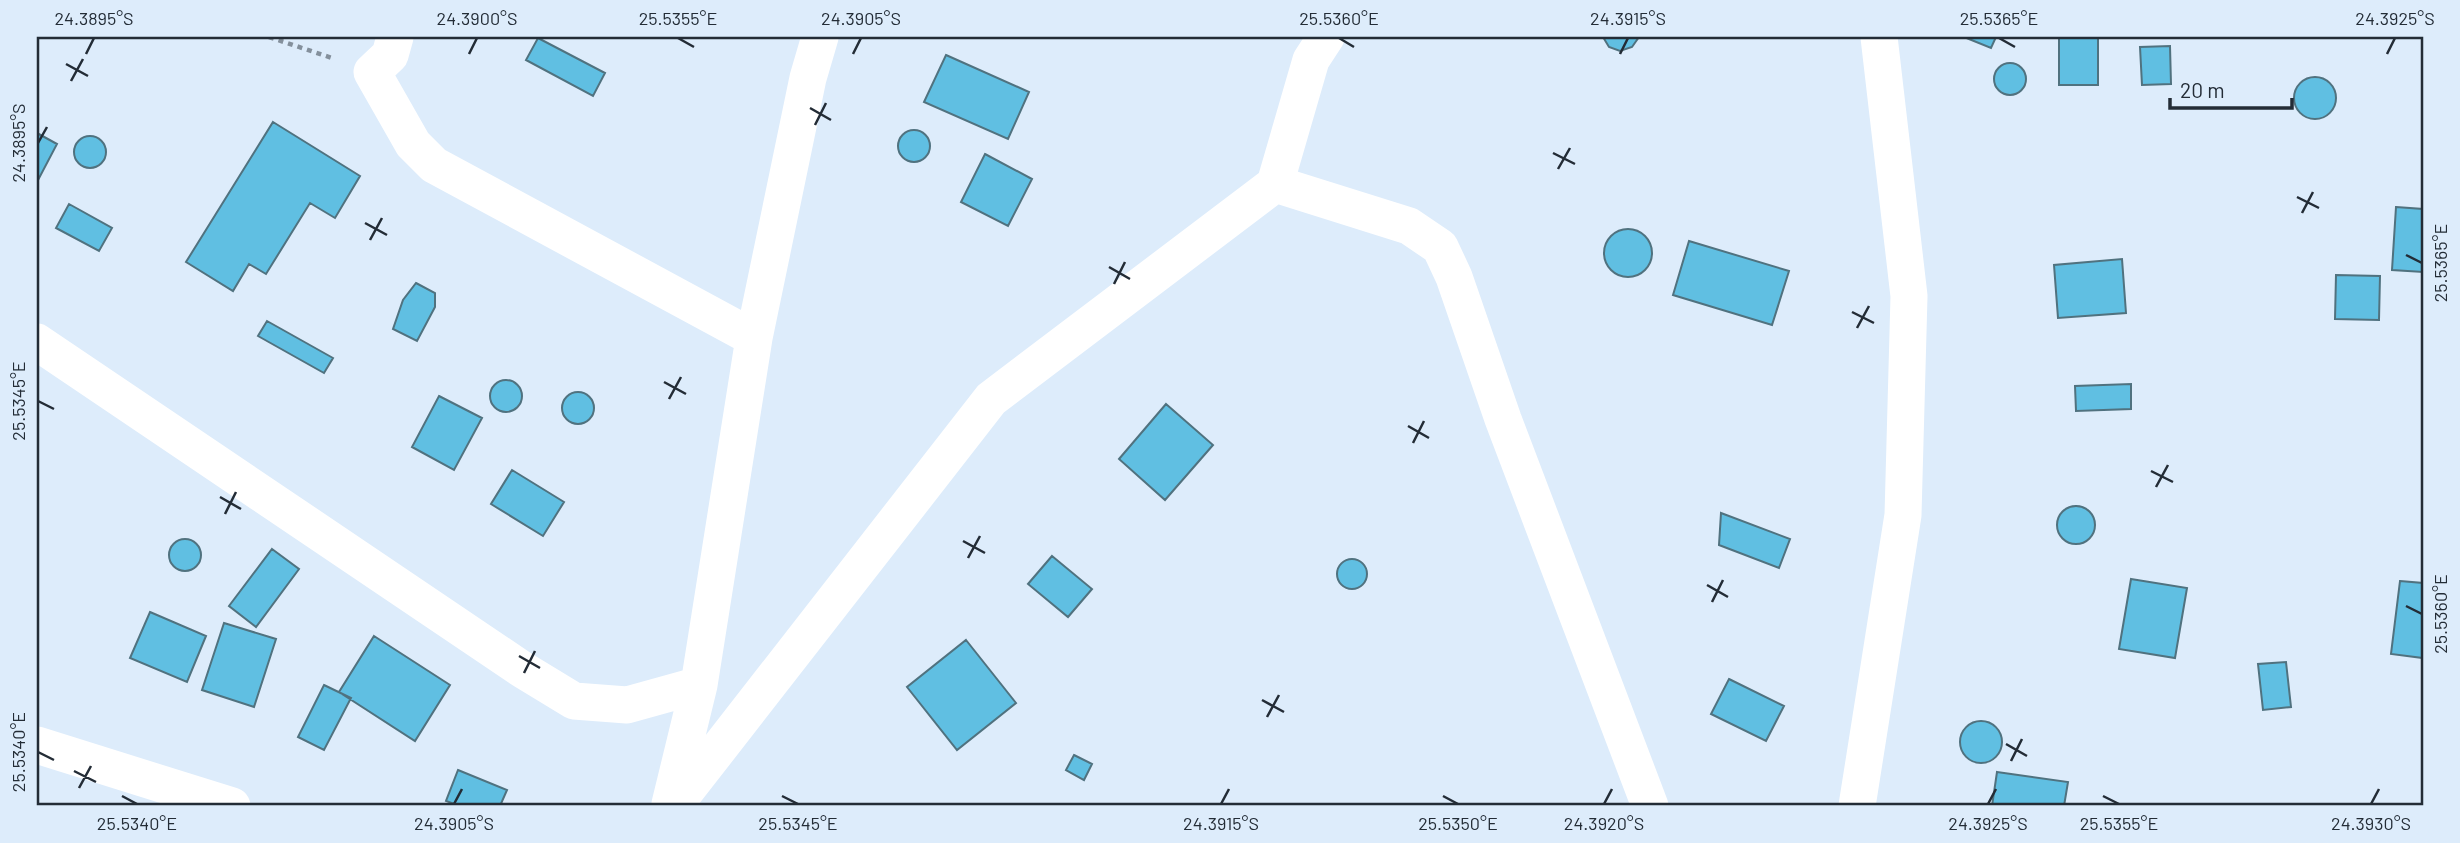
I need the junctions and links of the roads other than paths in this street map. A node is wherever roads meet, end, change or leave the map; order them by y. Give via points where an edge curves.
1 (395, 37) edge
2 (820, 37) edge
3 (1326, 37) edge
4 (1879, 37) edge
5 (1275, 184) junction
6 (754, 338) junction
7 (37, 342) edge
8 (699, 685) junction
9 (37, 744) edge
10 (232, 806) edge
11 (669, 806) edge
12 (674, 806) edge
13 (1650, 806) edge
14 (1857, 806) edge

1 - 6 street via 390,55 372,72 413,144 434,165
2 - 6 street
3 - 5 street via 1311,60
4 - 14 street via 1909,296 1903,515
5 - 12 street via 991,399
5 - 13 street via 1409,226 1440,247
6 - 8 street
7 - 8 street via 574,701 627,705
8 - 11 street
9 - 10 street

